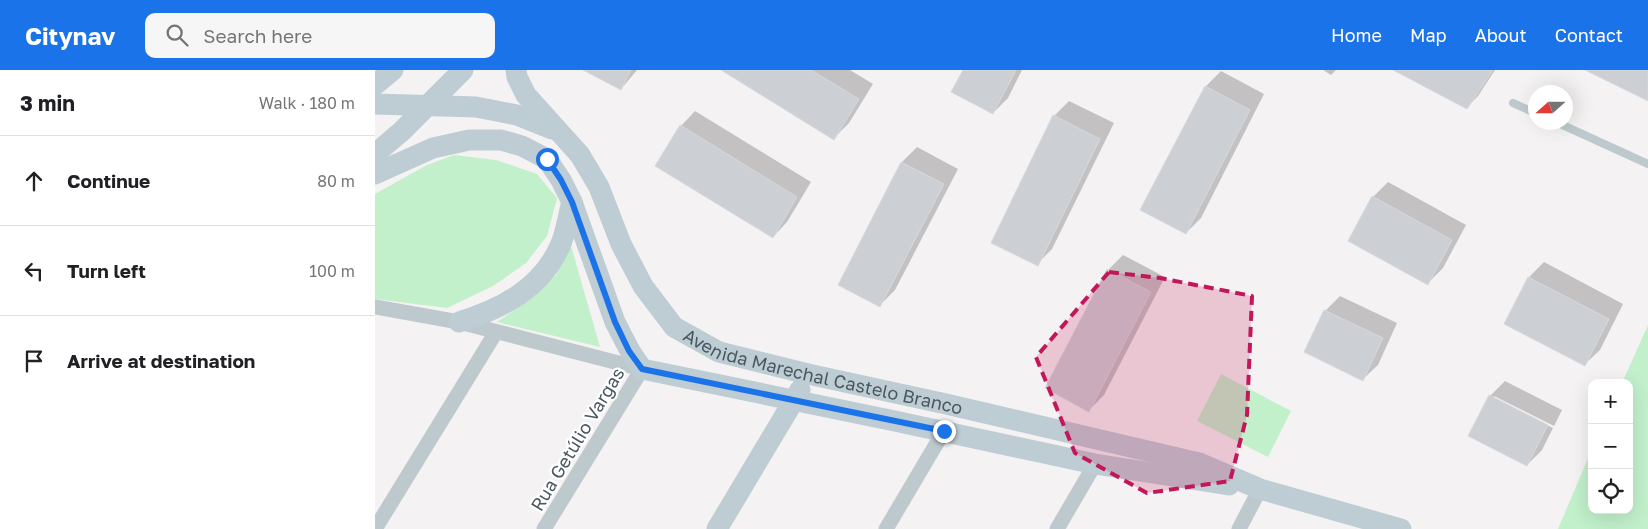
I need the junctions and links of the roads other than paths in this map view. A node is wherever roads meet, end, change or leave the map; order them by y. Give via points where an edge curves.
1 (393, 70) edge
2 (463, 70) edge
3 (516, 70) edge
4 (375, 85) edge
5 (1513, 103) dead end
6 (375, 104) edge
7 (427, 105) junction
8 (1528, 110) edge
9 (1573, 130) edge
10 (557, 131) junction
11 (375, 154) edge
12 (1648, 164) edge
13 (375, 174) edge
14 (572, 202) junction
15 (375, 307) edge
16 (459, 322) junction
17 (496, 332) junction
18 (642, 369) junction
19 (807, 374) junction
20 (794, 400) junction
21 (944, 431) junction
22 (1095, 464) junction
23 (1260, 489) junction
24 (1388, 528) edge
25 (375, 529) edge
26 (544, 529) edge
27 (717, 529) edge
28 (886, 529) edge
29 (1057, 529) edge
30 (1239, 529) edge

1 - 4 street
2 - 7 street
3 - 10 street via 525,95
5 - 8 lane
6 - 7 street, Avenida Marechal Castelo Branco
7 - 10 street, Avenida Marechal Castelo Branco via 475,107 517,115
7 - 11 street
9 - 12 lane
10 - 19 street, Avenida Marechal Castelo Branco via 580,155 599,186 621,244 639,278 674,328 719,352
13 - 14 street via 433,148 469,140 501,140 547,159
14 - 16 street via 560,246 540,277 513,300
14 - 18 street via 615,322
15 - 16 street
16 - 17 street
17 - 18 street
17 - 25 street
18 - 20 street, Avenida Marechal Castelo Branco
18 - 26 street, Rua Getúlio Vargas
19 - 20 street
19 - 23 street, Avenida Marechal Castelo Branco via 1199,463
20 - 21 street, Avenida Marechal Castelo Branco
20 - 27 street
21 - 22 street, Avenida Marechal Castelo Branco
21 - 28 street
22 - 23 street, Avenida Marechal Castelo Branco
22 - 29 street
23 - 24 street, Avenida Marechal Castelo Branco
23 - 30 street

